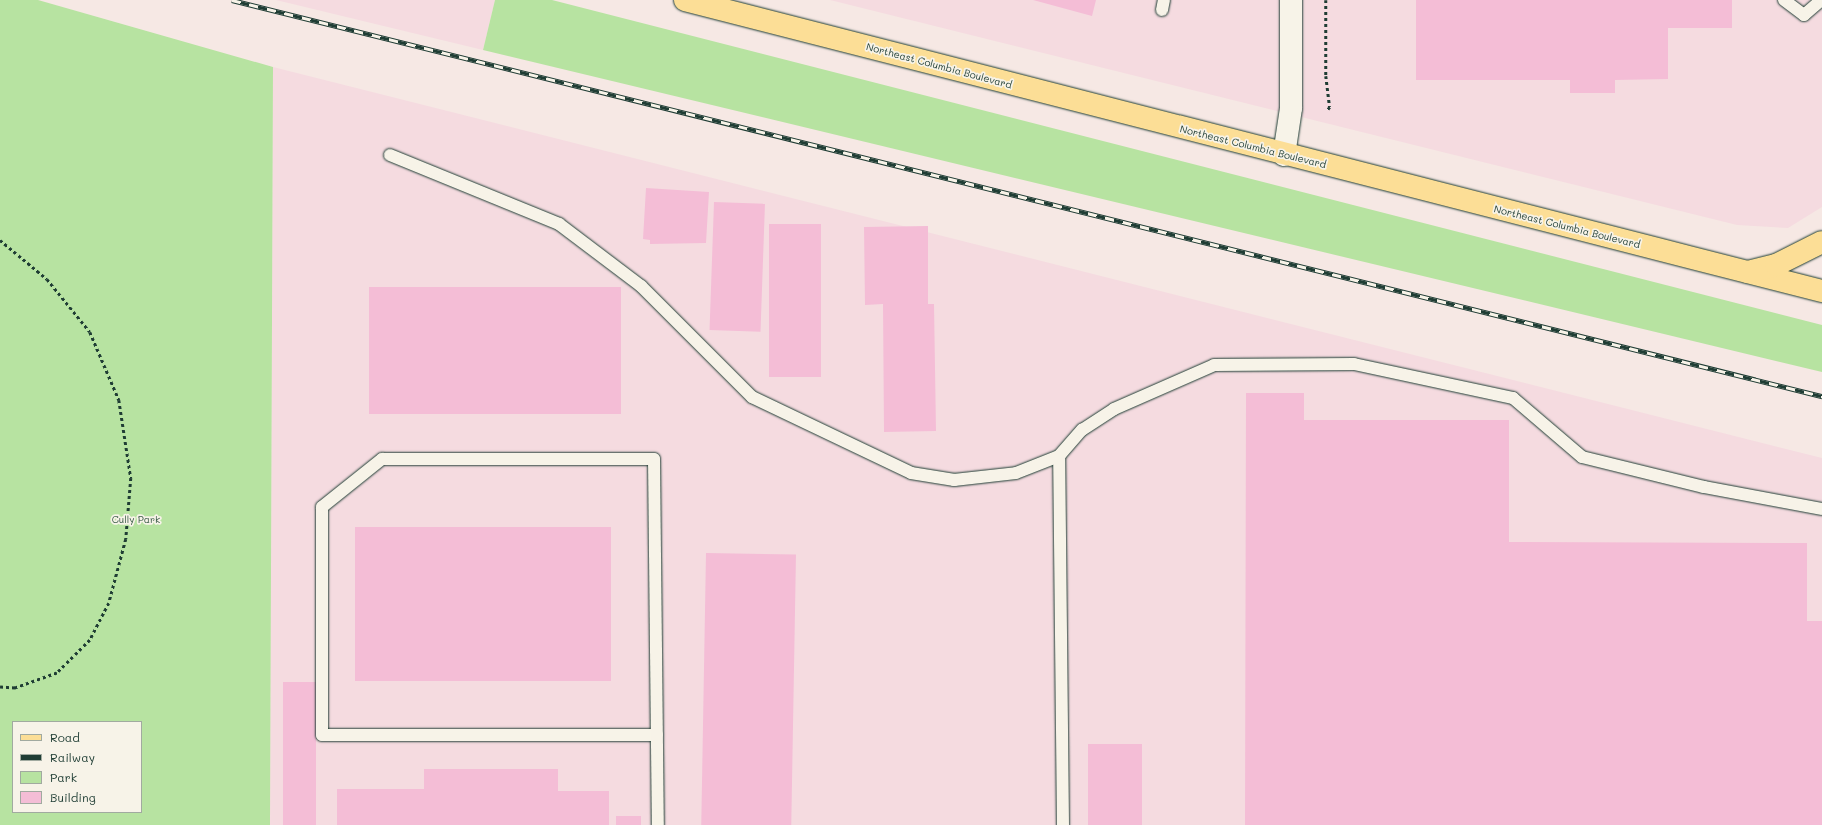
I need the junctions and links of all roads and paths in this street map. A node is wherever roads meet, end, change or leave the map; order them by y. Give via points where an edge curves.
1 (685, 0) edge
2 (1291, 0) edge
3 (1326, 0) edge
4 (1784, 0) edge
5 (1821, 0) edge
6 (1327, 111) dead end
7 (390, 155) dead end
8 (1284, 155) junction
9 (0, 240) edge
10 (1822, 242) edge
11 (1747, 273) junction
12 (1822, 291) edge
13 (1059, 456) junction
14 (1822, 508) edge
15 (0, 687) edge
16 (657, 735) junction
17 (658, 825) edge
18 (1063, 825) edge

1 - 8 main road, Northeast Columbia Boulevard
2 - 8 street via 1291,108
3 - 6 path via 1326,69 1330,107
4 - 5 lane via 1804,15
7 - 13 lane via 559,224 641,286 752,397 911,472 954,480 1016,474
8 - 11 main road, Northeast Columbia Boulevard
9 - 15 path via 47,279 90,332 119,400 131,478 126,539 109,603 90,640 57,673 15,688
10 - 11 main road via 1776,265
11 - 12 main road, Northeast Columbia Boulevard
13 - 14 lane via 1082,430 1114,409 1214,365 1354,364 1513,398 1582,457 1704,487
13 - 18 lane
16 - 16 lane via 654,459 382,459 322,507 322,735
16 - 17 lane

